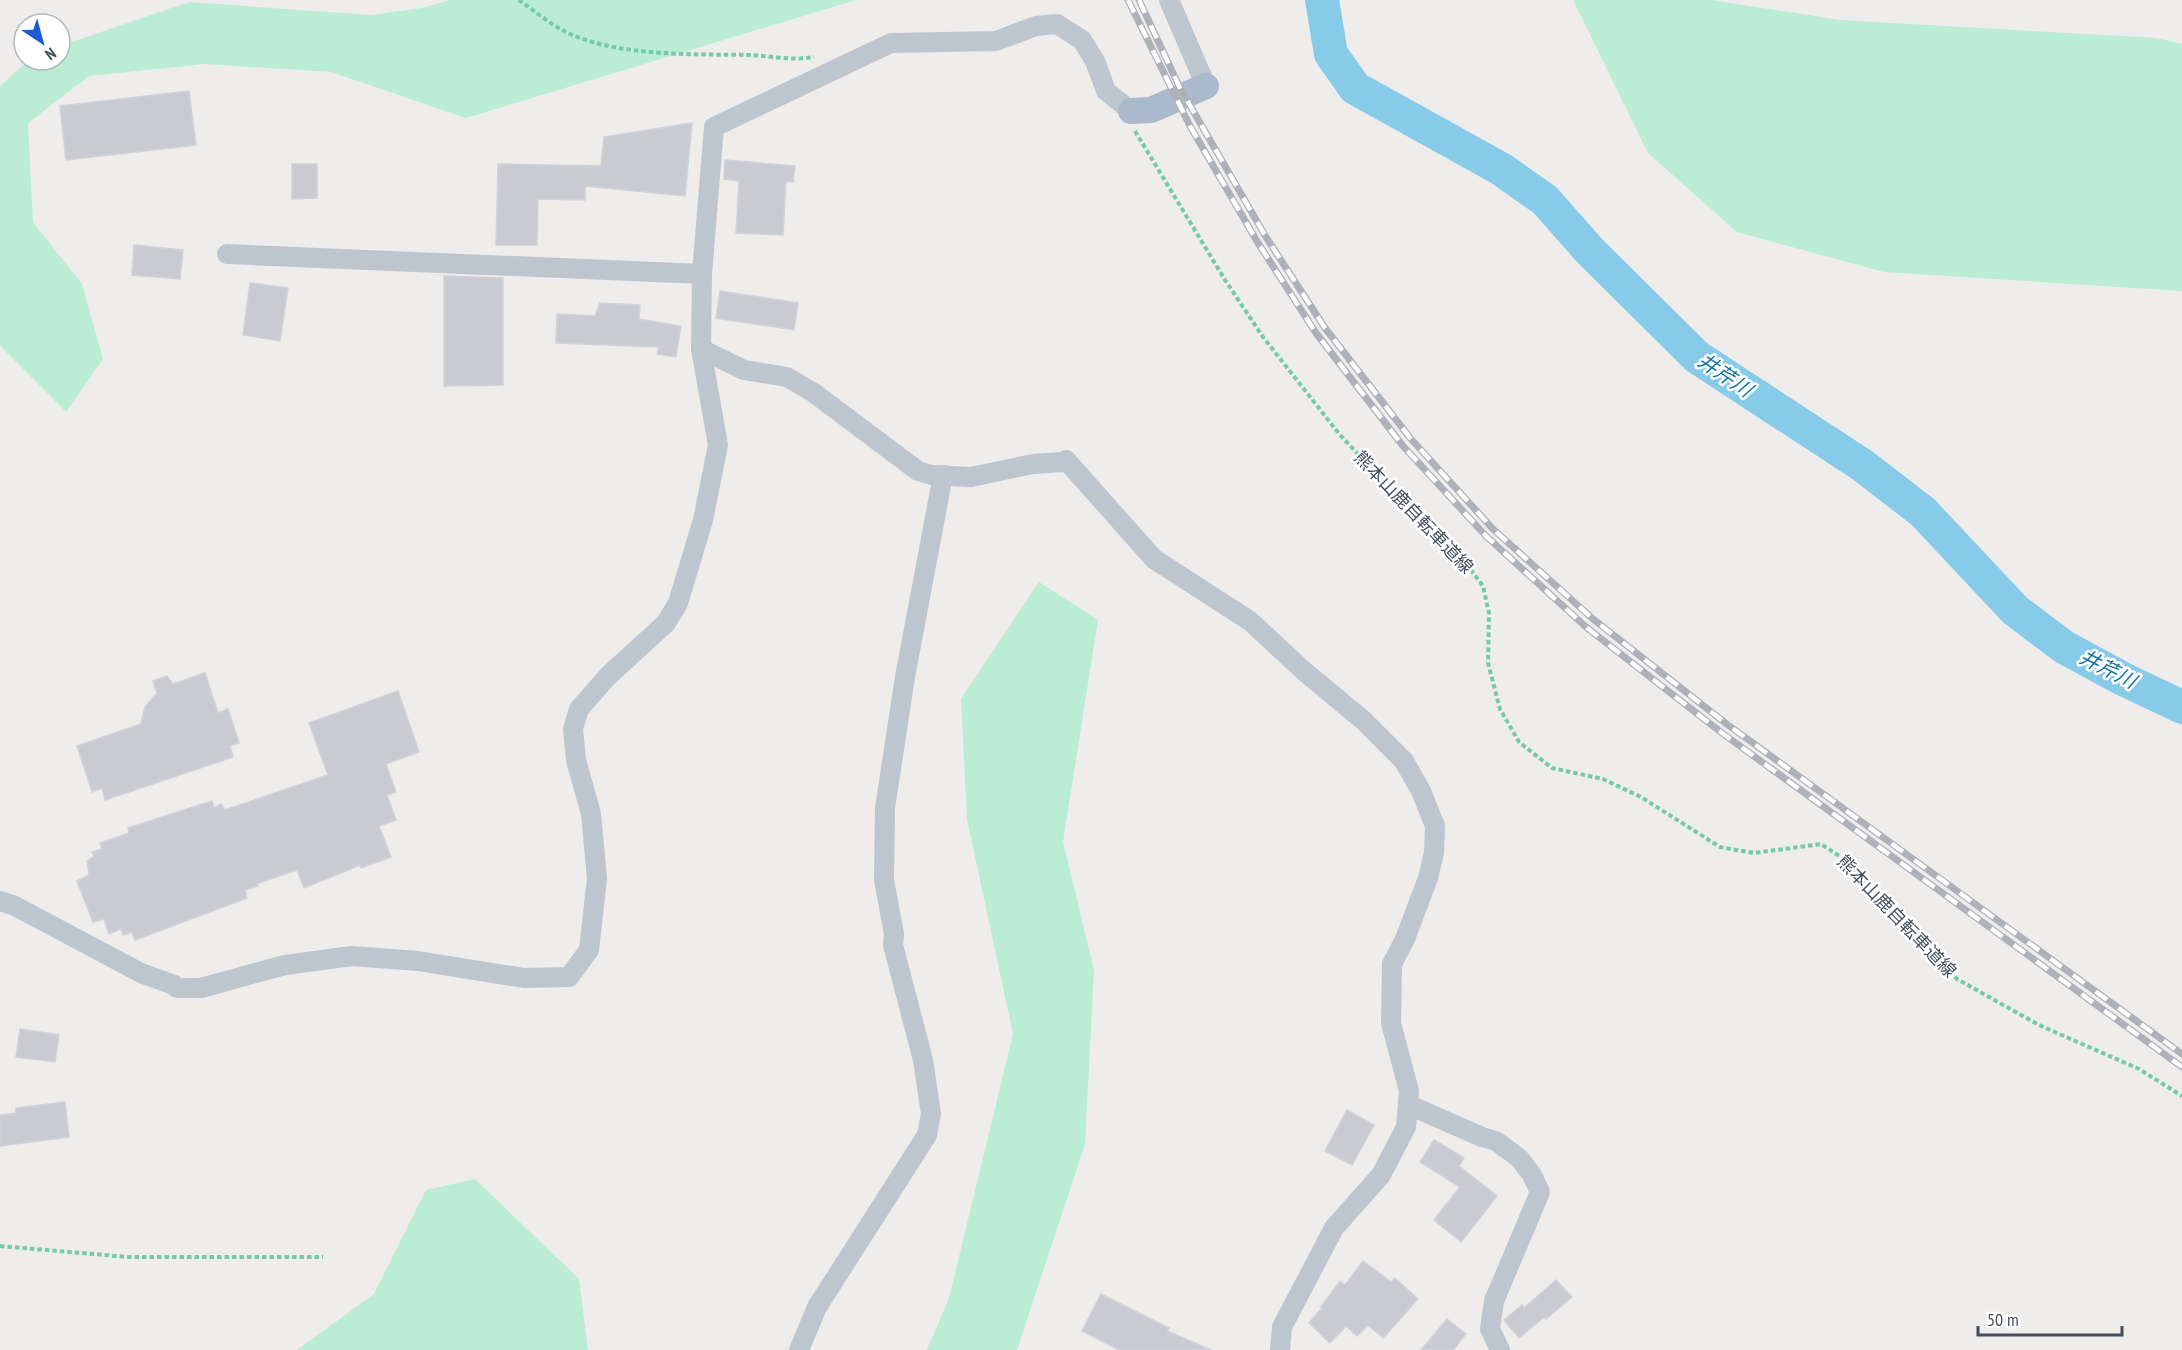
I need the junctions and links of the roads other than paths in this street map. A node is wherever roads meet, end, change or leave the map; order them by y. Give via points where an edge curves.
1 (1169, 0) edge
2 (1206, 86) joint
3 (1131, 111) joint
4 (228, 254) dead end
5 (702, 274) junction
6 (701, 349) junction
7 (943, 475) junction
8 (0, 901) edge
9 (1409, 1105) junction
10 (800, 1350) edge
11 (1280, 1350) edge
12 (1500, 1350) edge

1 - 2 street
2 - 3 main road via 1151,110
3 - 5 street via 1106,91 1082,40 1057,24 1036,26 996,41 891,43 714,127
4 - 5 street
5 - 6 street
6 - 7 street via 744,370 787,377 918,471
6 - 8 street via 718,445 703,520 678,603 666,623 608,676 579,709 573,729 576,760 591,814 597,878 589,950 569,977 524,978 352,956 285,965 201,988 177,988
7 - 9 street via 971,477 1066,460 1154,559 1250,621 1363,720 1404,762 1435,826 1428,878 1392,964 1391,1023 1409,1091
7 - 10 street via 885,808 884,880 893,945 923,1060 931,1114 927,1135 817,1306
9 - 11 street via 1406,1127 1381,1175 1334,1228 1282,1327
9 - 12 street via 1496,1141 1520,1158 1540,1192 1494,1301 1490,1329

